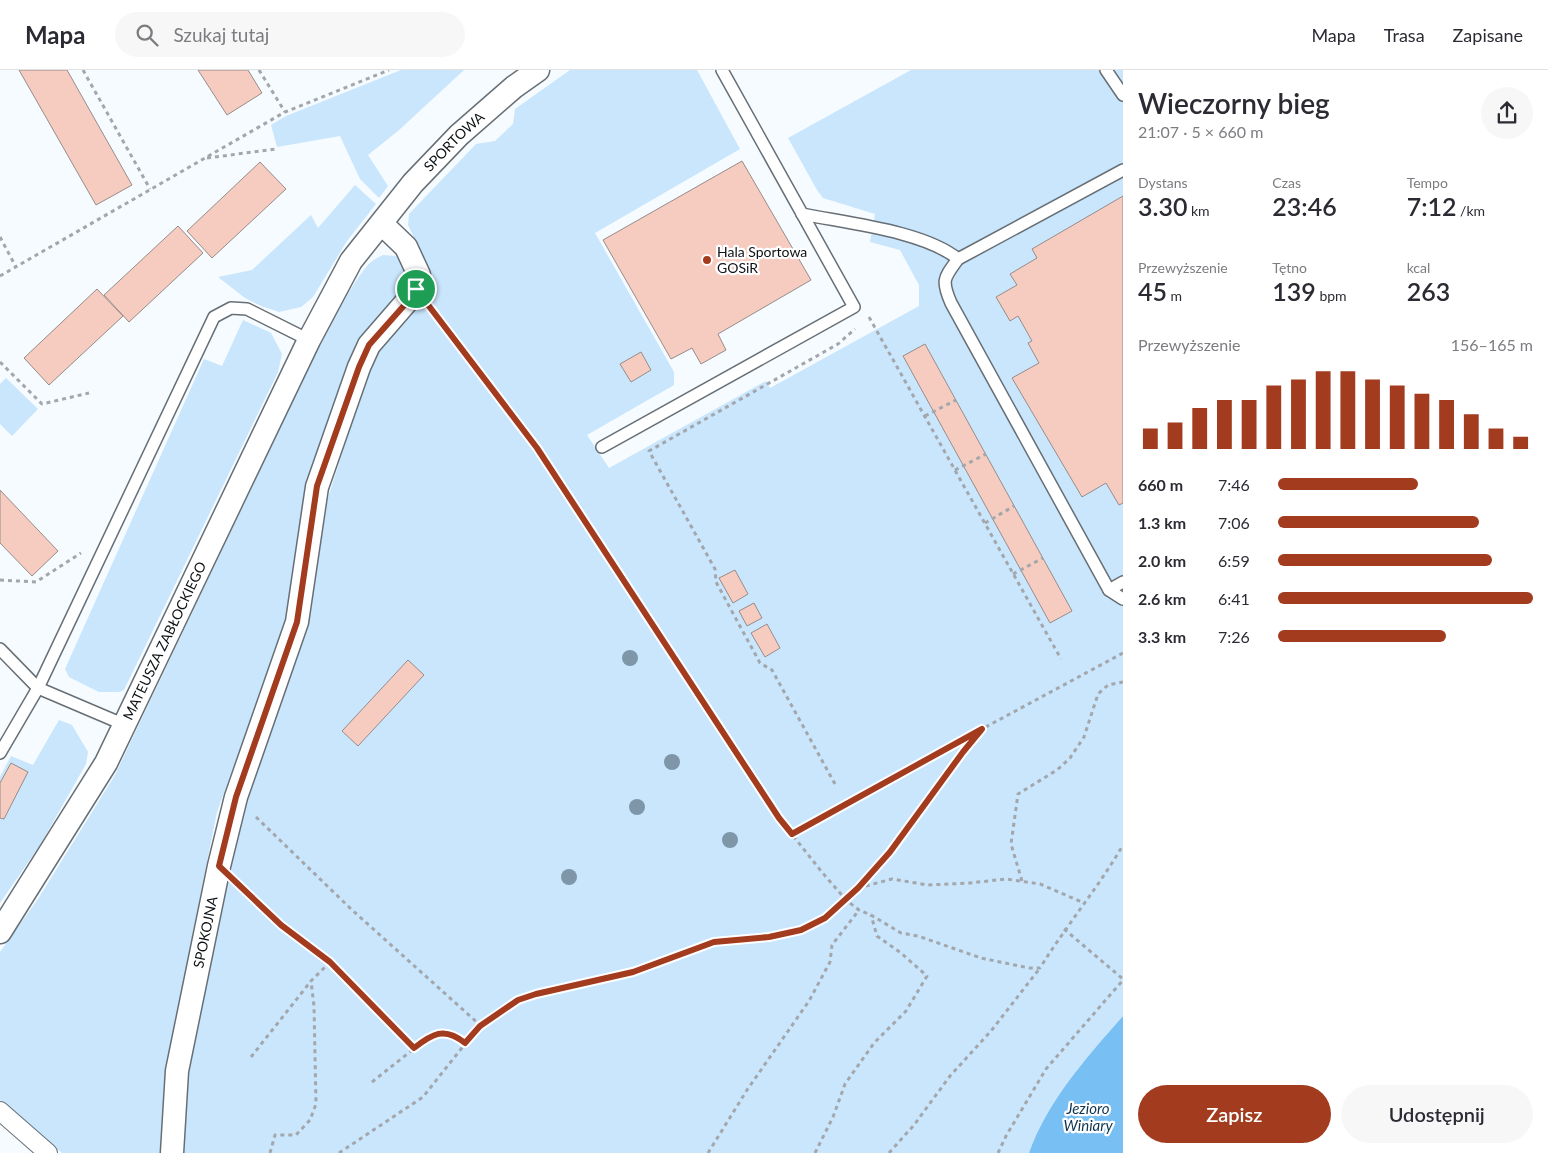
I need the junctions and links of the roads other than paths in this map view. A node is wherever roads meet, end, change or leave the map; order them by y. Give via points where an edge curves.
1 (538, 70) edge
2 (722, 70) edge
3 (1106, 70) edge
4 (1123, 95) edge
5 (1123, 170) edge
6 (802, 214) junction
7 (382, 224) junction
8 (958, 259) junction
9 (309, 340) junction
10 (602, 447) dead end
11 (1123, 582) edge
12 (1109, 590) junction
13 (1123, 599) edge
14 (0, 649) edge
15 (38, 688) junction
16 (125, 725) junction
17 (0, 754) edge
18 (0, 932) edge
19 (0, 1111) edge
20 (48, 1153) edge
21 (172, 1153) edge

1 - 7 street, SPORTOWA via 459,135 413,184
2 - 6 lane
3 - 4 lane
5 - 8 lane
6 - 8 lane via 907,235 949,251
6 - 10 lane via 854,306
7 - 9 street, MATEUSZA ZABŁOCKIEGO via 351,261
7 - 21 street, SPOKOJNA via 406,248 419,274 416,292 369,345 317,486 297,622 236,797 219,866 177,1071
8 - 12 lane via 945,276 945,288 951,303
9 - 15 lane via 247,309 231,308 214,317
9 - 16 street, MATEUSZA ZABŁOCKIEGO
11 - 12 lane
12 - 13 lane
14 - 15 lane
15 - 16 lane
15 - 17 lane
16 - 18 street, MATEUSZA ZABŁOCKIEGO via 106,763
19 - 20 street

